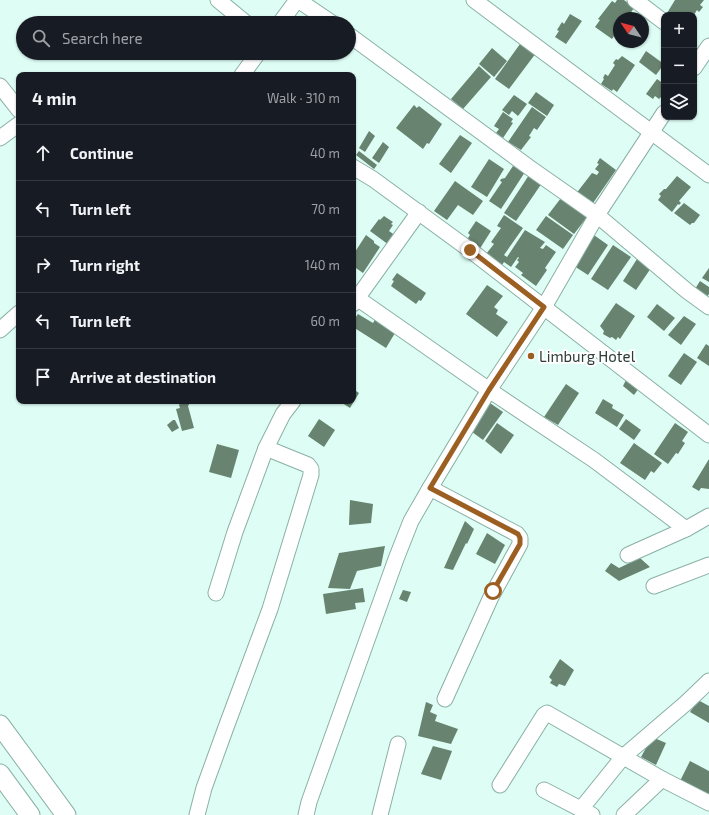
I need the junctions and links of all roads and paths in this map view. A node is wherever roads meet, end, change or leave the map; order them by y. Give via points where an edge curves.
1 (218, 0) edge
2 (297, 0) edge
3 (474, 0) edge
4 (635, 0) edge
5 (237, 16) edge
6 (285, 16) edge
7 (321, 16) edge
8 (661, 20) edge
9 (356, 40) edge
10 (704, 49) edge
11 (253, 60) edge
12 (697, 62) edge
13 (244, 72) edge
14 (0, 86) edge
15 (16, 106) edge
16 (661, 117) edge
17 (16, 126) edge
18 (651, 132) junction
19 (0, 138) edge
20 (356, 169) edge
21 (709, 175) edge
22 (419, 212) junction
23 (597, 215) junction
24 (356, 300) edge
25 (356, 302) edge
26 (544, 307) junction
27 (709, 307) edge
28 (16, 316) edge
29 (0, 330) edge
30 (489, 390) junction
31 (291, 404) edge
32 (709, 435) edge
33 (266, 448) junction
34 (430, 488) junction
35 (709, 516) edge
36 (686, 529) junction
37 (628, 555) dead end
38 (709, 565) edge
39 (654, 586) dead end
40 (216, 594) dead end
41 (709, 681) edge
42 (445, 700) dead end
43 (0, 724) edge
44 (398, 744) dead end
45 (623, 757) junction
46 (0, 774) edge
47 (662, 779) junction
48 (500, 784) dead end
49 (544, 790) dead end
50 (709, 803) edge
51 (586, 812) edge
52 (30, 815) edge
53 (66, 815) edge
54 (197, 815) edge
55 (306, 815) edge
56 (380, 815) edge
57 (624, 815) edge

1 - 5 street
2 - 6 street
2 - 7 street
3 - 18 street
4 - 8 street
9 - 23 street
10 - 12 street
11 - 13 street
14 - 15 street
16 - 18 street
17 - 19 street
18 - 21 street
18 - 23 street
20 - 22 street
22 - 24 street
22 - 26 street
23 - 26 street
23 - 27 street
25 - 30 street
26 - 30 street
26 - 32 street
28 - 29 street
30 - 34 street
30 - 36 street via 594,460
31 - 33 street
33 - 40 street via 235,532
33 - 54 street via 308,465 311,475 270,609 204,788
34 - 42 street via 518,534 520,538 520,544 490,597
34 - 55 street via 411,521 396,559
35 - 36 street
36 - 37 street
38 - 39 street
41 - 45 street
43 - 53 main road
44 - 56 street
45 - 47 street
45 - 48 street via 547,713
45 - 51 street
46 - 52 main road
47 - 50 street
47 - 57 street
49 - 51 street

